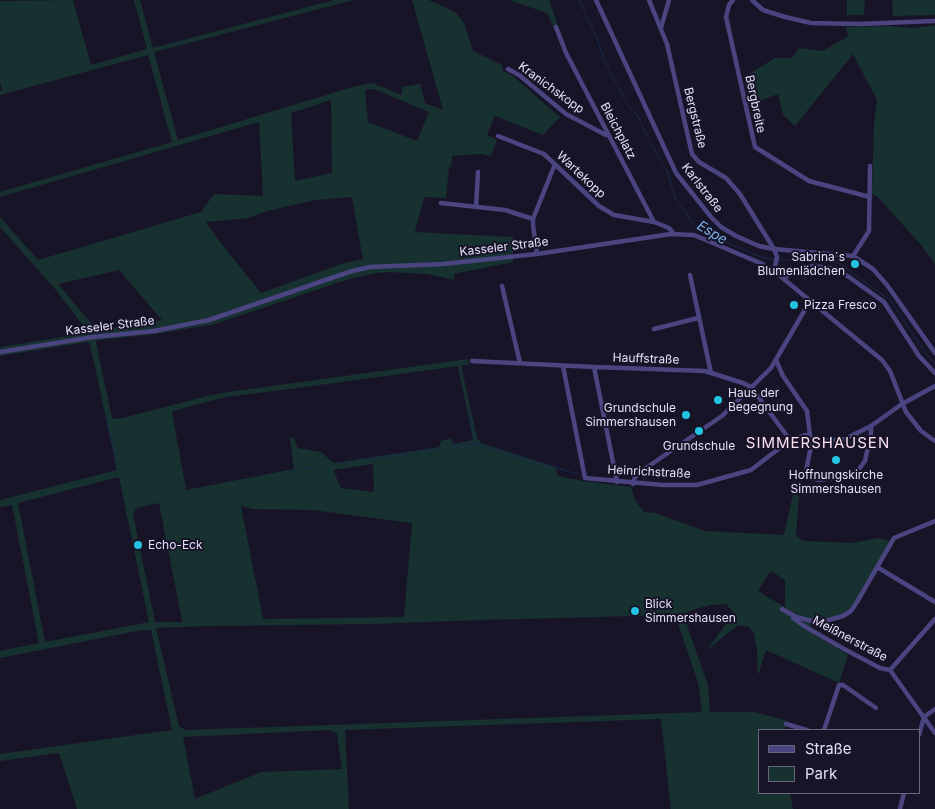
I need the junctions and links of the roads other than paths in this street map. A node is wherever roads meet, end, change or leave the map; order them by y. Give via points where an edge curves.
1 (596, 0) edge
2 (649, 0) edge
3 (669, 0) edge
4 (733, 0) edge
5 (752, 0) edge
6 (935, 21) edge
7 (556, 28) dead end
8 (661, 28) junction
9 (508, 69) dead end
10 (609, 135) junction
11 (498, 136) dead end
12 (555, 164) junction
13 (870, 166) dead end
14 (478, 172) dead end
15 (870, 197) junction
16 (441, 203) dead end
17 (476, 206) junction
18 (533, 219) junction
19 (654, 222) junction
20 (674, 234) junction
21 (774, 249) junction
22 (537, 254) junction
23 (853, 256) junction
24 (774, 271) junction
25 (690, 275) dead end
26 (782, 278) junction
27 (502, 286) dead end
28 (810, 300) junction
29 (698, 318) junction
30 (654, 329) dead end
31 (0, 352) edge
32 (935, 353) edge
33 (776, 360) junction
34 (472, 361) dead end
35 (520, 363) junction
36 (563, 366) junction
37 (594, 368) junction
38 (711, 373) junction
39 (935, 373) edge
40 (935, 386) edge
41 (752, 387) junction
42 (902, 404) junction
43 (871, 426) junction
44 (810, 435) junction
45 (790, 440) junction
46 (812, 441) junction
47 (935, 442) edge
48 (617, 482) junction
49 (633, 484) junction
50 (935, 521) edge
51 (877, 567) junction
52 (935, 602) edge
53 (782, 609) dead end
54 (788, 613) junction
55 (935, 619) edge
56 (890, 670) junction
57 (876, 708) dead end
58 (935, 709) edge
59 (924, 717) junction
60 (786, 724) dead end
61 (804, 729) edge
62 (824, 729) edge
63 (920, 731) edge
64 (935, 734) edge
65 (904, 794) edge
66 (900, 809) edge

1 - 21 street, Karlstraße via 676,173 721,227 747,242
2 - 8 street, Bergstraße
3 - 8 street
4 - 15 street, Bergbreite via 726,17 755,147 809,181
5 - 6 street via 763,10 811,23
7 - 10 street, Bleichplatz
8 - 21 street, Bergstraße via 692,154 726,178 740,194
9 - 10 street, Kranichskopp via 566,114
10 - 19 street, Bleichplatz
11 - 12 street, Wartekopp via 544,154
12 - 18 street
12 - 19 street, Wartekopp via 599,206 614,215
13 - 15 street
14 - 17 street
15 - 23 street via 869,231
16 - 17 street
17 - 18 street via 505,210
18 - 22 street
19 - 20 street via 669,228
20 - 22 street, Kasseler Straße
20 - 24 street, Kasseler Straße via 694,235
21 - 23 street, Karlstraße
21 - 24 street, Bergstraße via 777,257
22 - 31 street, Kasseler Straße via 443,264 370,267 209,320 154,331
23 - 32 street, Karlstraße via 873,268
24 - 26 street, Kasseler Straße
25 - 29 street
26 - 28 street, Kasseler Straße
26 - 39 street via 814,266 836,270 849,277 884,302 919,356
27 - 35 street
28 - 33 street
28 - 42 street, Kasseler Straße via 882,360 890,371
29 - 30 street
29 - 38 street
33 - 41 street
33 - 44 street via 783,376 808,411
34 - 35 street, Hauffstraße
35 - 36 street, Hauffstraße
36 - 37 street, Hauffstraße
36 - 48 street, Heinrichstraße via 585,478
37 - 38 street, Hauffstraße
37 - 48 street
38 - 41 street, Hauffstraße
40 - 42 street
41 - 45 street
41 - 49 street via 722,416 646,468 635,477
42 - 43 street
42 - 47 street, Kasseler Straße via 912,421
43 - 46 street via 845,439
43 - 46 street via 864,461 857,472 842,477 819,480 805,476
44 - 45 street
44 - 46 street
45 - 49 street, Heinrichstraße via 751,470 697,484
48 - 49 street, Heinrichstraße
50 - 51 street via 894,538
51 - 52 street
51 - 54 street via 851,611 843,616 822,622 796,618
53 - 54 street
54 - 56 street, Meißnerstraße via 844,649
55 - 56 street
56 - 59 street, Meißnerstraße
57 - 62 street via 839,685
58 - 59 street
59 - 63 street
59 - 64 street, Meißnerstraße
60 - 61 street
65 - 66 street

